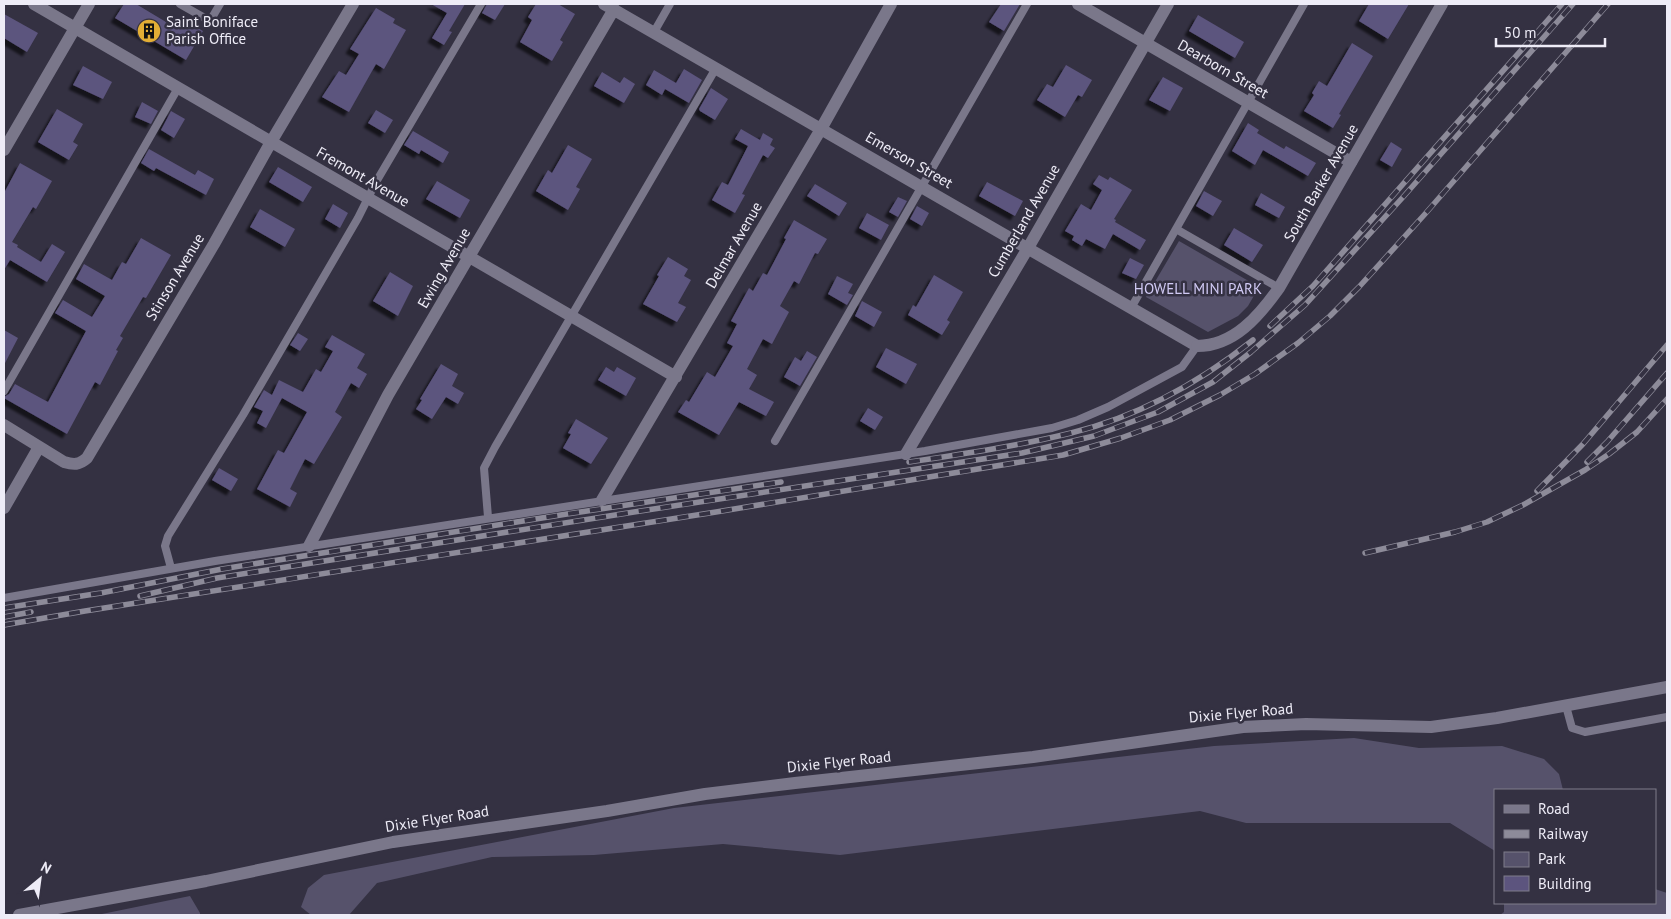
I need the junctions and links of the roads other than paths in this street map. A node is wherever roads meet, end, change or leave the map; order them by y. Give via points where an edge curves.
1 (34, 4) edge
2 (89, 4) edge
3 (180, 4) edge
4 (220, 4) edge
5 (353, 4) edge
6 (481, 4) edge
7 (670, 4) edge
8 (891, 4) edge
9 (1027, 4) edge
10 (1078, 4) edge
11 (1168, 4) edge
12 (1304, 4) edge
13 (1442, 4) edge
14 (609, 6) edge
15 (75, 28) junction
16 (654, 32) junction
17 (1146, 43) junction
18 (716, 68) junction
19 (178, 88) junction
20 (1248, 102) junction
21 (821, 129) junction
22 (271, 142) junction
23 (4, 150) edge
24 (1351, 162) junction
25 (923, 187) junction
26 (368, 198) junction
27 (1176, 229) junction
28 (1028, 248) junction
29 (469, 257) junction
30 (1279, 288) junction
31 (1131, 308) junction
32 (571, 316) junction
33 (1197, 346) junction
34 (676, 377) junction
35 (4, 391) edge
36 (4, 425) edge
37 (775, 441) dead end
38 (39, 447) junction
39 (906, 454) junction
40 (602, 500) junction
41 (4, 508) edge
42 (488, 518) junction
43 (309, 546) junction
44 (171, 568) junction
45 (4, 598) edge
46 (1667, 688) edge
47 (1566, 706) junction
48 (1667, 717) edge
49 (19, 915) edge

1 - 15 street, Fremont Avenue
2 - 15 street
3 - 4 lane via 210,21
5 - 22 street, Stinson Avenue
6 - 26 lane
7 - 16 lane
8 - 21 street, Delmar Avenue
9 - 25 lane
10 - 17 street, Dearborn Street
11 - 17 street, Cumberland Avenue
12 - 20 lane
13 - 24 street, South Barker Avenue
14 - 16 street, Emerson Street
14 - 29 street, Ewing Avenue
15 - 19 street, Fremont Avenue
15 - 23 street
16 - 18 street, Emerson Street
17 - 20 street, Dearborn Street
17 - 28 street, Cumberland Avenue
18 - 21 street, Emerson Street
18 - 32 lane
19 - 22 street, Fremont Avenue
19 - 35 lane
20 - 24 street, Dearborn Street
20 - 27 lane
21 - 25 street, Emerson Street
21 - 34 street, Delmar Avenue
22 - 26 street, Fremont Avenue
22 - 38 street, Stinson Avenue via 87,458 74,465
24 - 30 street, South Barker Avenue
25 - 28 street, Emerson Street
25 - 37 lane
26 - 29 street, Fremont Avenue
26 - 44 lane via 243,415 168,536 165,546
27 - 30 lane
27 - 31 lane
28 - 31 street, Emerson Street
28 - 39 street, Cumberland Avenue
29 - 32 street, Fremont Avenue
29 - 43 street, Ewing Avenue via 388,395
30 - 33 street, South Barker Avenue via 1256,318 1234,335 1217,344
31 - 33 street, Emerson Street
32 - 34 street, Fremont Avenue
32 - 42 lane via 484,468
33 - 39 lane via 1182,367 1078,420 1033,432
34 - 40 street, Delmar Avenue
36 - 38 street
38 - 41 street
39 - 40 lane
40 - 42 lane
42 - 43 lane
43 - 44 lane
44 - 45 lane
46 - 47 street, Dixie Flyer Road
47 - 48 lane via 1572,728 1584,732
47 - 49 street, Dixie Flyer Road via 1431,727 1306,724 1243,727 1033,757 705,794 393,842

